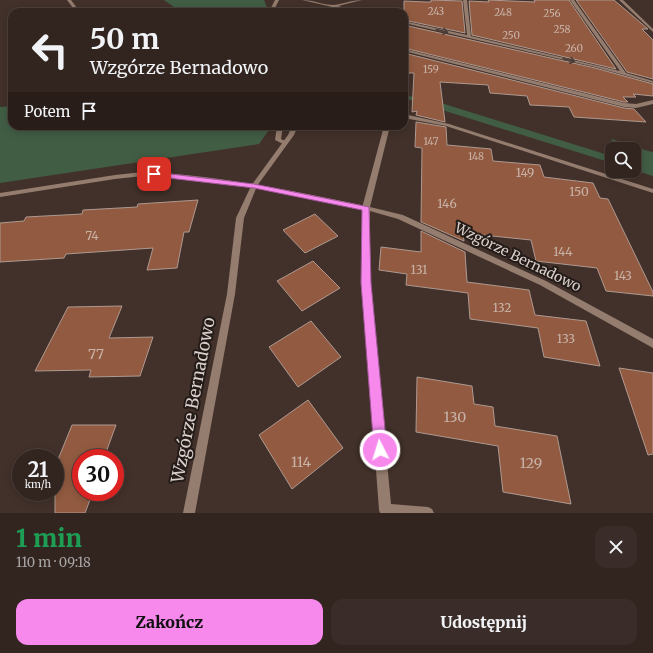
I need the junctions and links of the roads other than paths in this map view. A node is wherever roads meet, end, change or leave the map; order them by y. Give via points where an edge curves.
1 (68, 0) edge
2 (304, 0) edge
3 (360, 0) edge
4 (465, 0) edge
5 (572, 0) edge
6 (621, 0) edge
7 (333, 6) junction
8 (75, 8) edge
9 (341, 8) edge
10 (408, 23) edge
11 (653, 31) edge
12 (469, 37) junction
13 (408, 51) edge
14 (624, 74) junction
15 (653, 82) edge
16 (653, 102) edge
17 (408, 117) edge
18 (279, 130) edge
19 (293, 130) edge
20 (386, 130) edge
21 (285, 143) junction
22 (254, 186) junction
23 (653, 191) edge
24 (0, 195) edge
25 (366, 208) junction
26 (653, 344) edge
27 (386, 512) edge
28 (189, 513) edge
29 (428, 513) edge

1 - 8 street
2 - 7 street
3 - 7 street
4 - 12 street
5 - 14 street
6 - 11 street
7 - 9 street
10 -> 12 street
12 -> 14 street
13 - 16 street via 624,105 636,106
14 - 15 street
17 - 23 street via 447,125
18 - 21 street via 278,140
19 - 21 street, Wzgórze Bernadowo
20 - 25 street
21 - 22 street, Wzgórze Bernadowo
22 - 24 street, Wzgórze Bernadowo via 143,174
22 - 25 street, Wzgórze Bernadowo
22 - 28 street, Wzgórze Bernadowo via 240,218 231,294
25 - 26 street, Wzgórze Bernadowo via 400,217 543,283
25 - 27 street via 366,283
27 - 29 street

